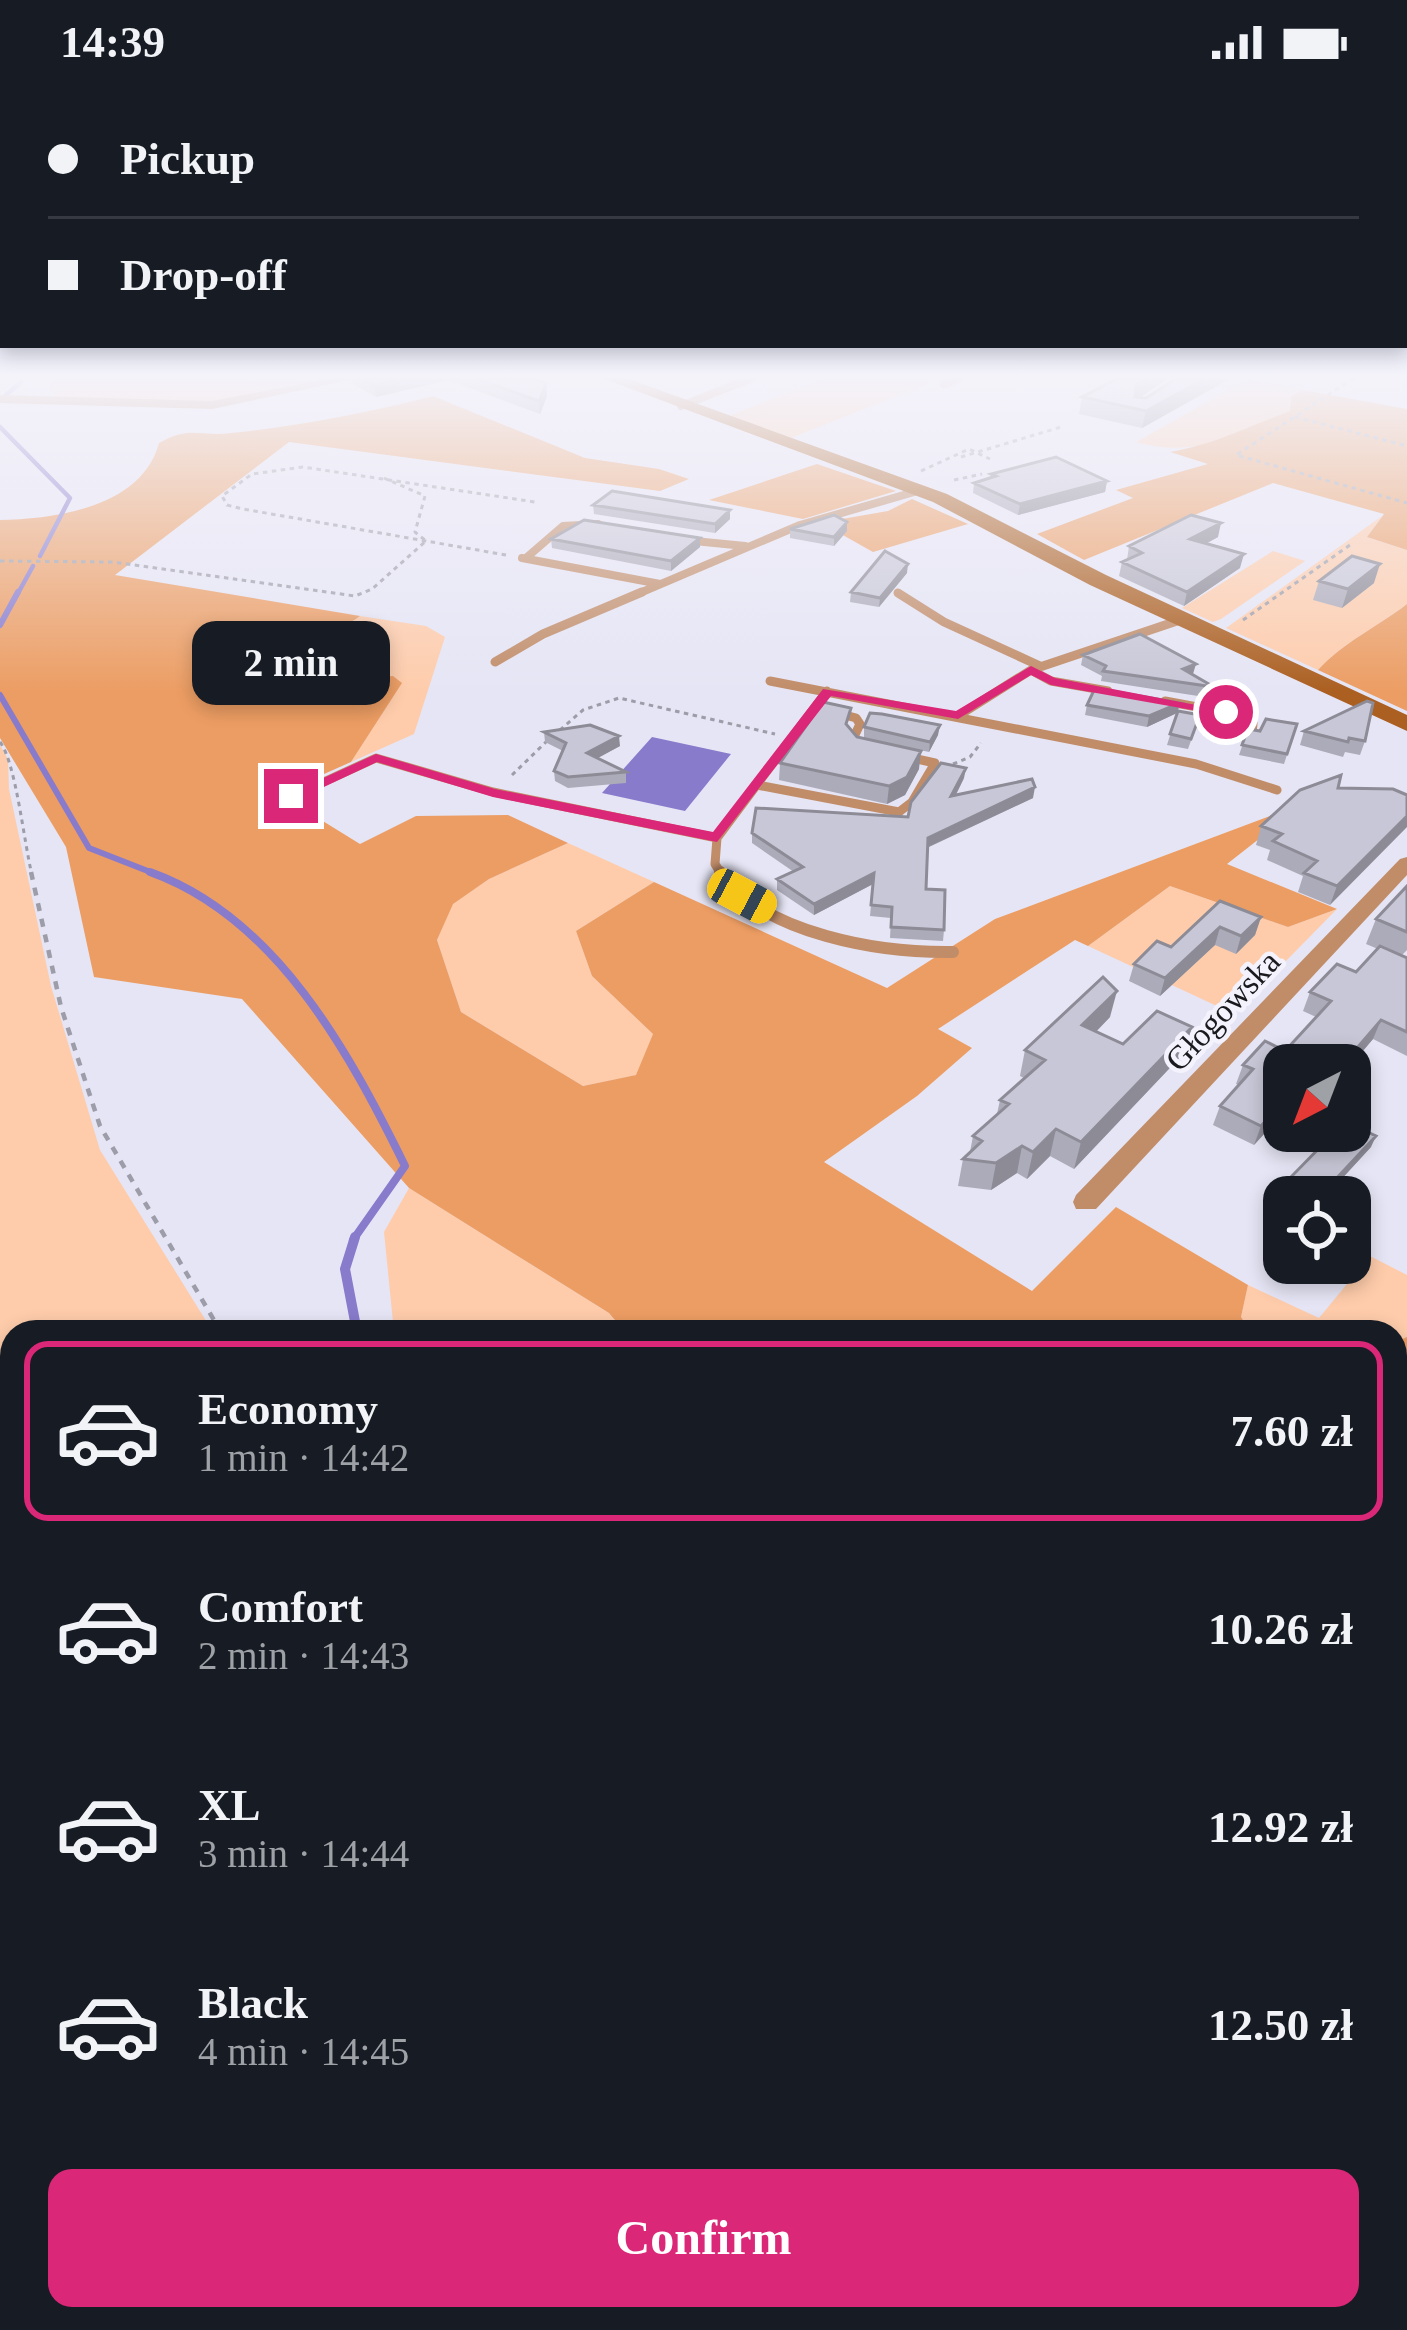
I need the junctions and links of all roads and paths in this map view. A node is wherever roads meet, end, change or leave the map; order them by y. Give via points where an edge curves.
1 (242, 483) edge
2 (388, 483) edge
3 (422, 483) edge
4 (916, 483) joint
5 (1335, 483) edge
6 (535, 502) dead end
7 (1407, 503) edge
8 (607, 526) edge
9 (676, 538) edge
10 (426, 541) junction
11 (765, 541) junction
12 (1351, 544) dead end
13 (522, 558) junction
14 (0, 562) edge
15 (662, 585) junction
16 (898, 593) dead end
17 (1184, 619) junction
18 (1217, 635) junction
19 (495, 662) dead end
20 (1035, 668) junction
21 (770, 681) dead end
22 (827, 692) junction
23 (1117, 693) edge
24 (1161, 700) edge
25 (814, 708) junction
26 (958, 716) junction
27 (1407, 724) edge
28 (1252, 734) edge
29 (985, 736) dead end
30 (792, 738) junction
31 (0, 742) edge
32 (868, 748) edge
33 (891, 753) edge
34 (935, 763) junction
35 (757, 785) junction
36 (1277, 790) dead end
37 (493, 792) junction
38 (291, 796) dead end
39 (717, 838) junction
40 (1407, 863) edge
41 (953, 952) dead end
42 (1086, 1202) dead end
43 (214, 1320) edge

1 - 10 path via 221,501
2 - 10 path via 425,496 415,532
3 - 6 path
4 - 11 lane
4 - 17 street
5 - 7 path
8 - 13 lane via 572,522
9 - 11 lane via 742,548
10 - 13 path
10 - 14 path via 372,589 343,596 113,562
11 - 15 lane
12 - 18 path
13 - 15 lane
15 - 19 lane
16 - 20 lane
17 - 18 street
17 - 20 lane
18 - 27 street
20 - 23 lane via 1051,681
20 - 26 lane
21 - 22 lane
22 - 25 lane
22 - 26 lane
24 - 28 lane via 1240,715
25 - 30 lane
25 - 32 lane via 856,718 854,743
26 - 36 lane via 1196,764
29 - 34 path via 963,761
30 - 35 lane
30 - 37 path via 620,698 601,701
31 - 43 path via 12,758 61,1007 100,1126
33 - 34 lane
34 - 35 lane via 899,812
35 - 39 lane
37 - 38 lane via 376,758
37 - 39 lane
39 - 41 lane via 710,853 724,881 782,916 898,954
40 - 42 street, Głogowska

